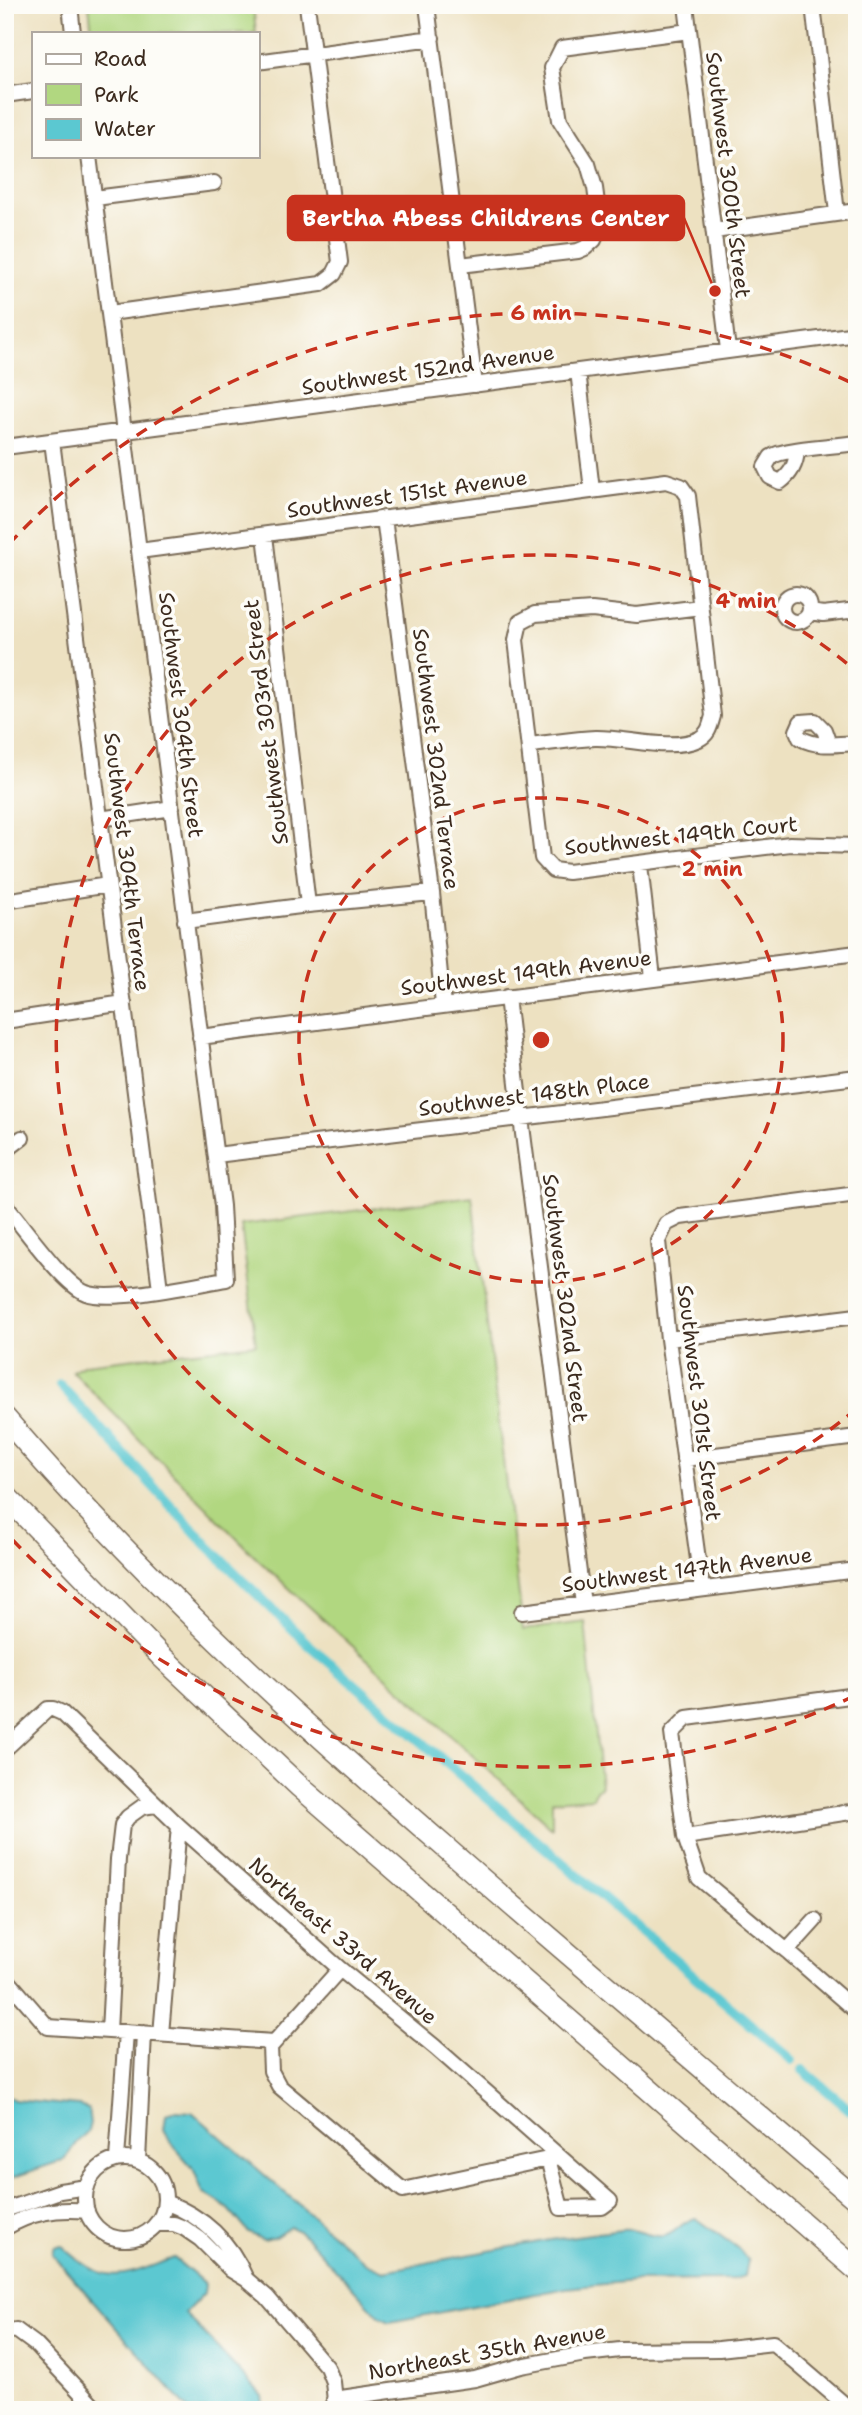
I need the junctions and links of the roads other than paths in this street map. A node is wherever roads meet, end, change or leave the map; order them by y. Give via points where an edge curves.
1 (70, 5) edge
2 (307, 5) edge
3 (427, 5) edge
4 (686, 5) edge
5 (813, 5) edge
6 (689, 31) junction
7 (73, 32) edge
8 (432, 38) junction
9 (312, 55) junction
10 (259, 62) edge
11 (32, 91) edge
12 (5, 94) edge
13 (89, 158) edge
14 (214, 183) dead end
15 (94, 198) junction
16 (857, 211) edge
17 (837, 213) junction
18 (714, 231) junction
19 (460, 265) junction
20 (110, 313) junction
21 (857, 334) edge
22 (728, 350) junction
23 (578, 371) junction
24 (475, 385) junction
25 (125, 432) junction
26 (52, 441) junction
27 (857, 443) edge
28 (5, 447) edge
29 (797, 451) dead end
30 (592, 491) junction
31 (384, 518) junction
32 (265, 534) junction
33 (139, 551) junction
34 (700, 607) junction
35 (857, 610) edge
36 (810, 612) dead end
37 (857, 743) edge
38 (830, 744) dead end
39 (529, 745) junction
40 (172, 808) junction
41 (100, 819) junction
42 (857, 846) edge
43 (640, 865) junction
44 (108, 886) junction
45 (432, 893) junction
46 (5, 901) edge
47 (308, 905) junction
48 (185, 921) junction
49 (857, 953) edge
50 (653, 978) junction
51 (507, 997) junction
52 (124, 1003) junction
53 (443, 1004) junction
54 (5, 1021) edge
55 (200, 1037) junction
56 (857, 1077) edge
57 (521, 1118) junction
58 (22, 1138) dead end
59 (5, 1151) edge
60 (216, 1155) junction
61 (857, 1194) edge
62 (5, 1205) edge
63 (160, 1289) junction
64 (857, 1316) edge
65 (668, 1339) junction
66 (5, 1418) edge
67 (857, 1437) edge
68 (684, 1459) junction
69 (5, 1495) edge
70 (857, 1570) edge
71 (702, 1589) junction
72 (583, 1604) junction
73 (522, 1612) dead end
74 (857, 1695) edge
75 (5, 1749) edge
76 (156, 1805) junction
77 (857, 1811) edge
78 (179, 1826) junction
79 (685, 1836) junction
80 (815, 1920) dead end
81 (787, 1951) junction
82 (340, 1969) junction
83 (5, 1977) edge
84 (857, 2012) edge
85 (109, 2031) junction
86 (126, 2032) junction
87 (144, 2033) junction
88 (161, 2034) junction
89 (272, 2045) junction
90 (551, 2155) junction
91 (117, 2159) junction
92 (138, 2161) junction
93 (87, 2187) junction
94 (857, 2200) edge
95 (166, 2202) junction
96 (5, 2210) edge
97 (87, 2211) junction
98 (157, 2224) junction
99 (5, 2228) edge
100 (857, 2270) edge
101 (246, 2278) junction
102 (7, 2331) edge
103 (335, 2404) edge
104 (849, 2409) edge
105 (97, 2410) edge

1 - 7 street
2 - 9 street
3 - 8 street
4 - 6 street, Southwest 300th Street
5 - 17 street
6 - 18 street, Southwest 300th Street
6 - 19 street via 562,48 552,68 559,120 593,175 599,218 594,240 578,251
8 - 9 street
8 - 19 street
9 - 10 street
9 - 20 street via 340,262 334,274 321,284
11 - 12 street
13 - 15 street, Southwest 304th Street
14 - 15 street
15 - 20 street, Southwest 304th Street
16 - 17 street
17 - 18 street
18 - 22 street, Southwest 300th Street
19 - 24 street
20 - 25 street, Southwest 304th Street
21 - 22 street, Southwest 152nd Avenue
22 - 23 street, Southwest 152nd Avenue
23 - 24 street, Southwest 152nd Avenue
23 - 30 street
24 - 25 street, Southwest 152nd Avenue
25 - 26 street, Southwest 152nd Avenue
25 - 33 street, Southwest 304th Street
26 - 28 street, Southwest 152nd Avenue
26 - 41 street, Southwest 304th Terrace
27 - 29 street
30 - 31 street, Southwest 151st Avenue
30 - 34 street, Southwest 151st Avenue via 666,481 681,486 688,496
31 - 32 street, Southwest 151st Avenue
31 - 45 street, Southwest 302nd Terrace
32 - 33 street, Southwest 151st Avenue
32 - 47 street, Southwest 303rd Street
33 - 40 street, Southwest 304th Street
34 - 39 street via 637,615 592,610 536,614 520,622 516,640
34 - 39 street via 713,716 708,732 675,743 596,738
35 - 36 street
37 - 38 street
39 - 43 street, Southwest 149th Court via 542,858 553,870
40 - 41 street
40 - 48 street, Southwest 304th Street
41 - 44 street, Southwest 304th Terrace
42 - 43 street, Southwest 149th Court via 790,844
43 - 50 street
44 - 46 street
44 - 52 street, Southwest 304th Terrace
45 - 47 street
45 - 53 street, Southwest 302nd Terrace
47 - 48 street
48 - 55 street, Southwest 304th Street
49 - 50 street, Southwest 149th Avenue
50 - 51 street, Southwest 149th Avenue
51 - 53 street, Southwest 149th Avenue
51 - 57 street, Southwest 302nd Street
52 - 54 street
52 - 63 street, Southwest 304th Terrace
53 - 55 street, Southwest 149th Avenue
55 - 60 street, Southwest 304th Street
56 - 57 street, Southwest 148th Place
57 - 60 street, Southwest 148th Place
57 - 72 street, Southwest 302nd Street
58 - 59 street
60 - 63 street, Southwest 304th Street via 226,1279
61 - 65 street, Southwest 301st Street via 680,1217 666,1224 657,1241
62 - 63 street via 69,1282 86,1293 110,1297
64 - 65 street
65 - 68 street, Southwest 301st Street
66 - 94 highway via 188,1614 326,1744
67 - 68 street
68 - 71 street, Southwest 301st Street
69 - 100 highway via 170,1665 300,1787
70 - 71 street, Southwest 147th Avenue
71 - 72 street, Southwest 147th Avenue
72 - 73 street, Southwest 147th Avenue
74 - 79 street via 687,1718 672,1733
75 - 76 street, Northeast 33rd Avenue via 53,1709
76 - 78 street, Northeast 33rd Avenue
76 - 85 street via 142,1807 122,1825
77 - 79 street
78 - 82 street, Northeast 33rd Avenue
78 - 88 street
79 - 81 street via 699,1878
80 - 81 street
81 - 84 street
82 - 89 street
82 - 90 street, Northeast 33rd Avenue via 435,2047
83 - 85 street via 48,2027
85 - 86 street
86 - 87 street
86 - 91 street
87 - 88 street
87 - 92 street
88 - 89 street
89 - 90 street via 271,2071 279,2086 402,2190
90 - 90 street, Northeast 33rd Avenue via 611,2201 601,2207 561,2208
91 - 92 street
91 - 93 street via 102,2166
92 - 95 street via 161,2180
93 - 96 street
93 - 97 street
95 - 98 street
95 - 101 street via 199,2217 213,2230 232,2250
97 - 98 street via 102,2232 118,2239 144,2235
97 - 99 street via 41,2212
98 - 101 street via 184,2228 230,2270
101 - 103 street via 327,2367
102 - 105 street via 16,2330 35,2344
103 - 104 street, Northeast 35th Avenue via 585,2354 773,2343

